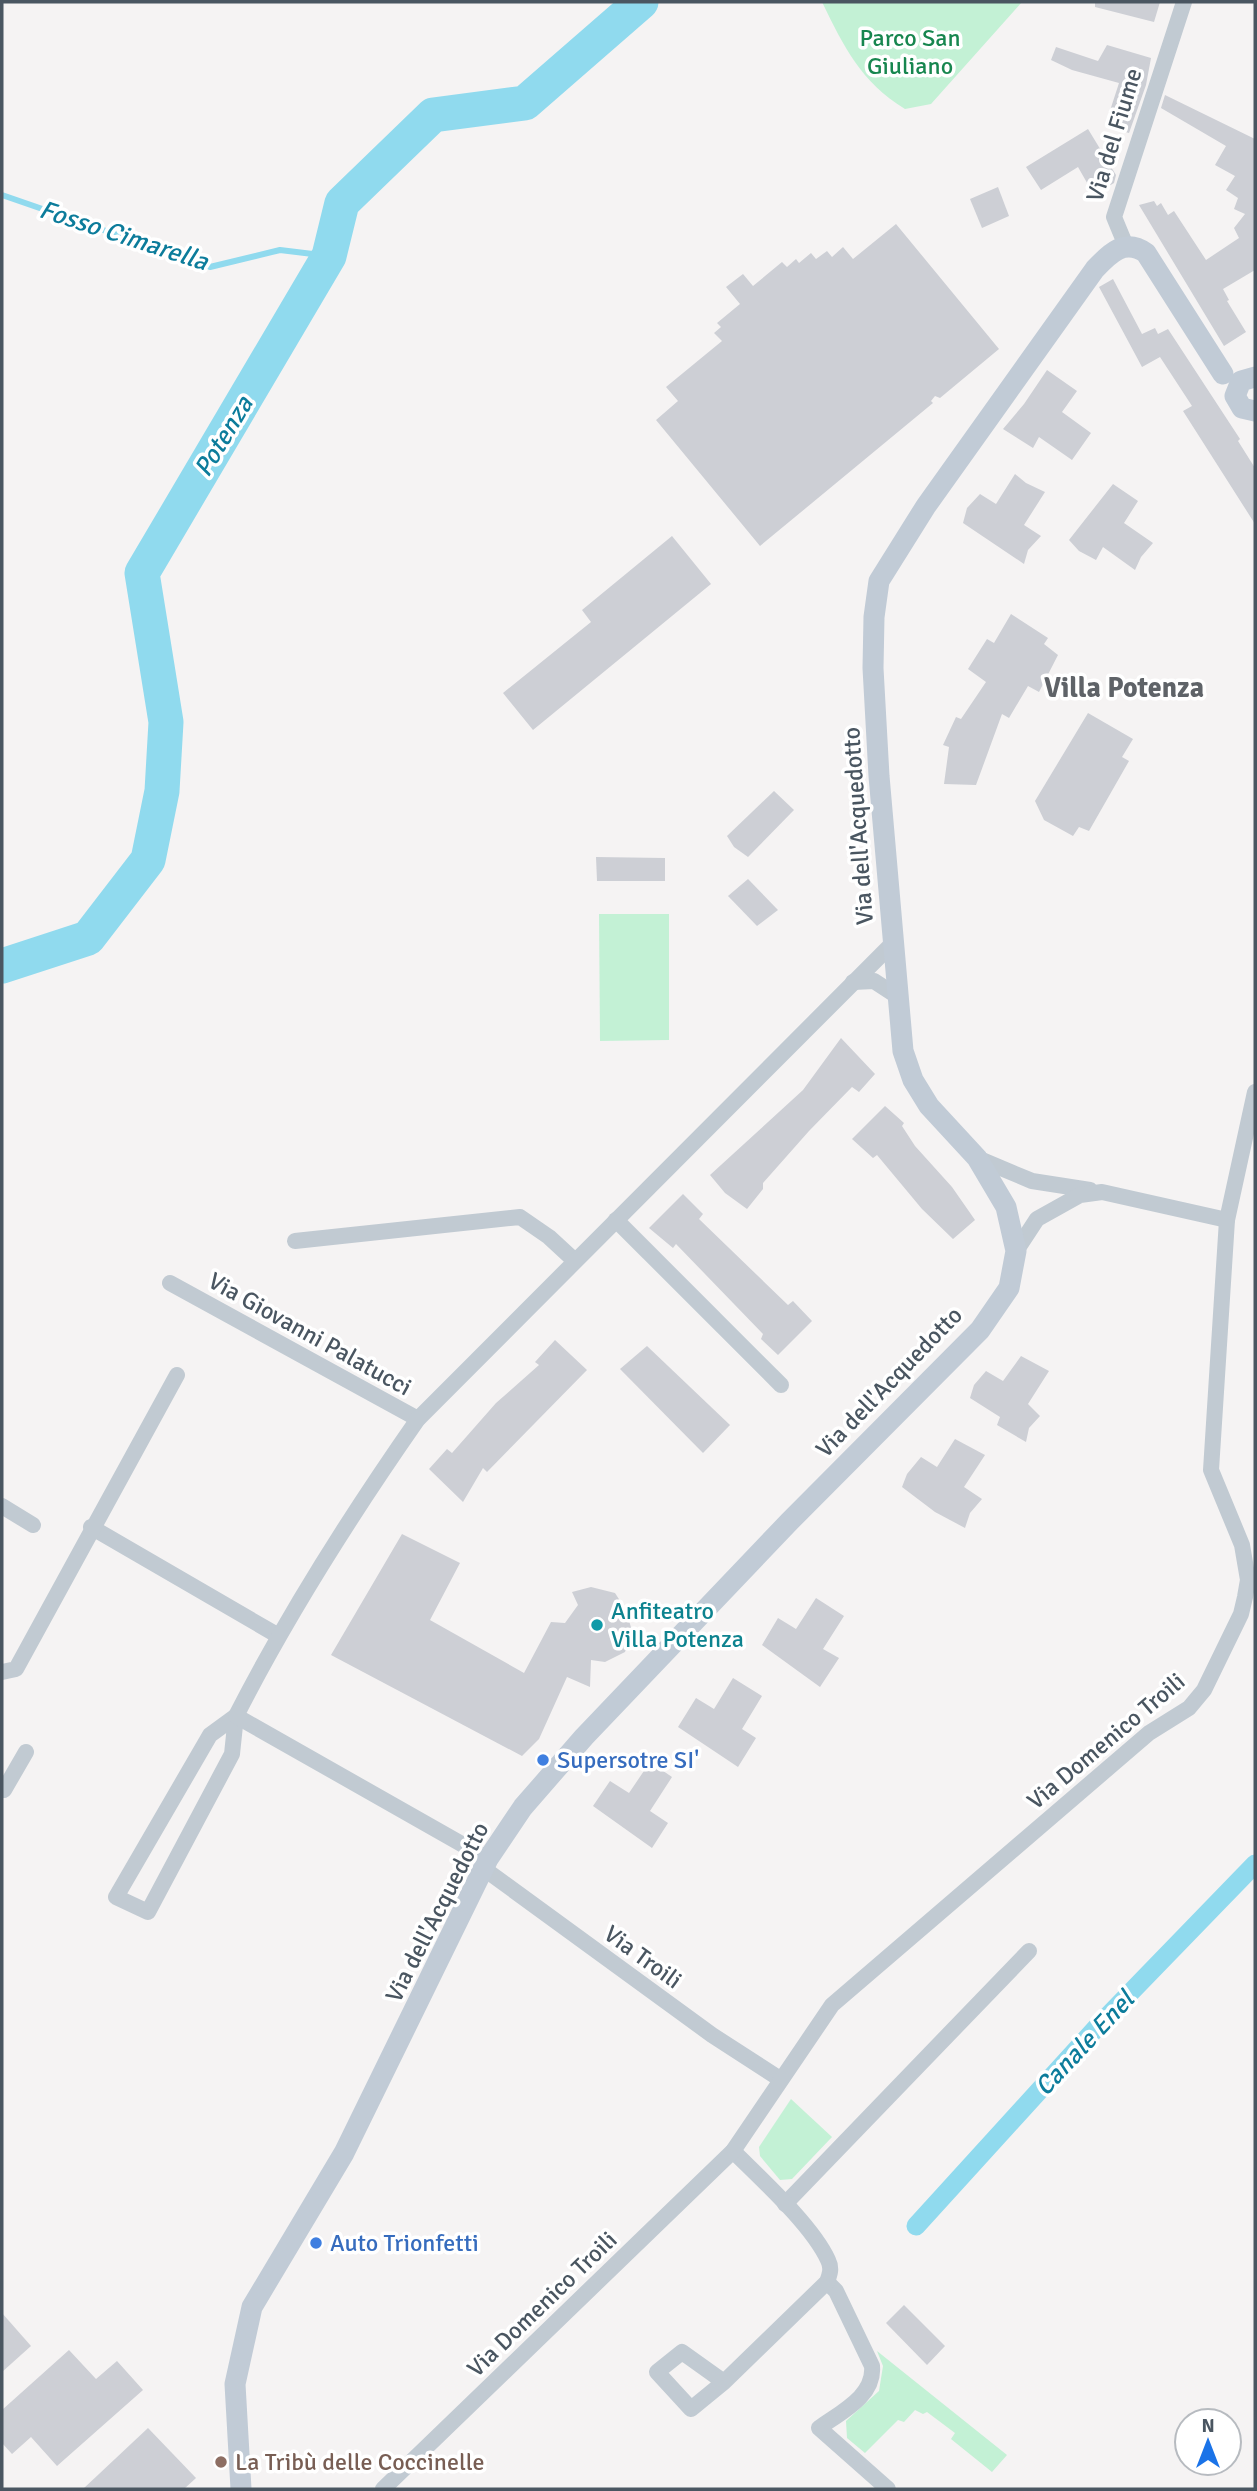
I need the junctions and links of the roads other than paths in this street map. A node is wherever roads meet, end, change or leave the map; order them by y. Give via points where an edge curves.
1 (1184, 2) edge
2 (1126, 246) junction
3 (1249, 399) edge
4 (893, 943) junction
5 (853, 982) junction
6 (897, 996) junction
7 (1255, 1092) edge
8 (977, 1158) junction
9 (1102, 1192) junction
10 (616, 1220) junction
11 (1227, 1220) junction
12 (295, 1241) dead end
13 (1016, 1251) junction
14 (575, 1261) junction
15 (170, 1283) dead end
16 (177, 1375) dead end
17 (781, 1385) dead end
18 (418, 1419) junction
19 (2, 1506) edge
20 (33, 1525) dead end
21 (91, 1527) junction
22 (277, 1635) junction
23 (2, 1672) edge
24 (236, 1716) junction
25 (26, 1752) dead end
26 (2, 1789) edge
27 (485, 1864) junction
28 (1029, 1951) dead end
29 (780, 2079) junction
30 (733, 2151) junction
31 (785, 2204) junction
32 (827, 2281) junction
33 (724, 2382) dead end
34 (241, 2489) edge
35 (383, 2489) edge
36 (888, 2489) edge

1 - 2 street, Via del Fiume via 1114,217
2 - 3 street via 1146,253 1223,374
2 - 4 street, Via dell'Acquedotto via 1114,250 1095,269 926,506 879,581 873,668
4 - 5 street, Via Giovanni Palatucci
4 - 6 street, Via dell'Acquedotto
5 - 6 street via 874,981
5 - 10 street, Via Giovanni Palatucci
6 - 8 street, Via dell'Acquedotto via 903,1051 913,1080 929,1106
7 - 11 street, Via Domenico Troili
8 - 9 street via 1032,1181
8 - 13 street, Via dell'Acquedotto via 1006,1207
9 - 11 street
9 - 13 street via 1080,1195 1037,1219
10 - 14 street, Via Giovanni Palatucci
10 - 17 street
11 - 29 street, Via Domenico Troili via 1210,1470 1246,1563 1248,1580 1241,1614 1204,1690 1189,1708 1149,1734 832,2005
12 - 14 street via 520,1217
13 - 27 street, Via dell'Acquedotto via 1009,1288 980,1330 584,1737 523,1807
14 - 18 street, Via Giovanni Palatucci
15 - 18 street, Via Giovanni Palatucci
16 - 21 street
18 - 22 street via 358,1504
19 - 20 street
21 - 22 street
21 - 23 street via 16,1668
22 - 24 street
24 - 24 street via 232,1754 148,1912 116,1897 210,1735
24 - 27 street, Via Troili
25 - 26 street
27 - 29 street, Via Troili via 712,2035
27 - 34 street, Via dell'Acquedotto via 344,2154 251,2307 235,2384
28 - 31 street
29 - 30 street, Via Domenico Troili
30 - 31 street
30 - 35 street, Via Domenico Troili
31 - 32 street via 830,2262
32 - 33 street
32 - 36 street via 872,2366 873,2379 866,2392 819,2428

